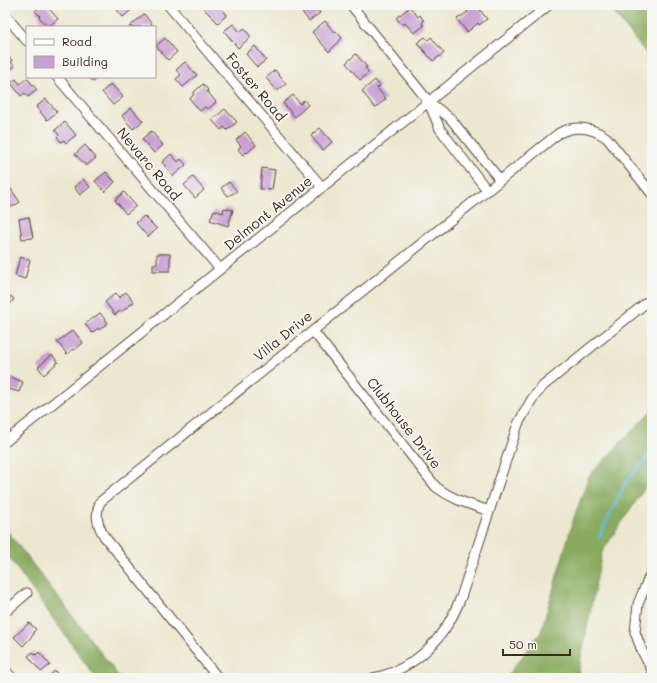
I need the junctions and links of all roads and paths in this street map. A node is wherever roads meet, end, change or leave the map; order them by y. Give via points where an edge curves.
1 (168, 5) edge
2 (351, 5) edge
3 (549, 5) edge
4 (5, 15) edge
5 (26, 40) edge
6 (58, 78) edge
7 (429, 102) junction
8 (500, 180) junction
9 (322, 188) junction
10 (487, 190) junction
11 (652, 194) edge
12 (220, 269) junction
13 (652, 298) edge
14 (313, 330) junction
15 (7, 438) edge
16 (489, 511) junction
17 (652, 570) edge
18 (27, 593) dead end
19 (5, 612) edge
20 (5, 670) edge
21 (652, 670) edge
22 (12, 678) edge
23 (218, 678) edge
24 (373, 678) edge

1 - 9 street, Foster Road
2 - 7 street
3 - 7 street, Delmont Avenue
4 - 5 street
6 - 12 street, Nevarc Road
7 - 8 street via 450,118
7 - 9 street, Delmont Avenue
7 - 10 street via 440,129
8 - 10 street, Villa Drive
8 - 11 street, Villa Drive via 559,133 567,129 583,128 607,138
9 - 12 street, Delmont Avenue
10 - 14 street, Villa Drive
12 - 15 street, Delmont Avenue
13 - 16 street via 543,386 532,399 518,424
14 - 16 street, Clubhouse Drive via 436,487 449,497
14 - 23 street, Villa Drive via 108,494 100,502 97,510 98,527 104,536
16 - 24 street via 456,608 441,636 412,662 387,675
17 - 21 street via 638,604 635,632
18 - 19 street
20 - 22 street

